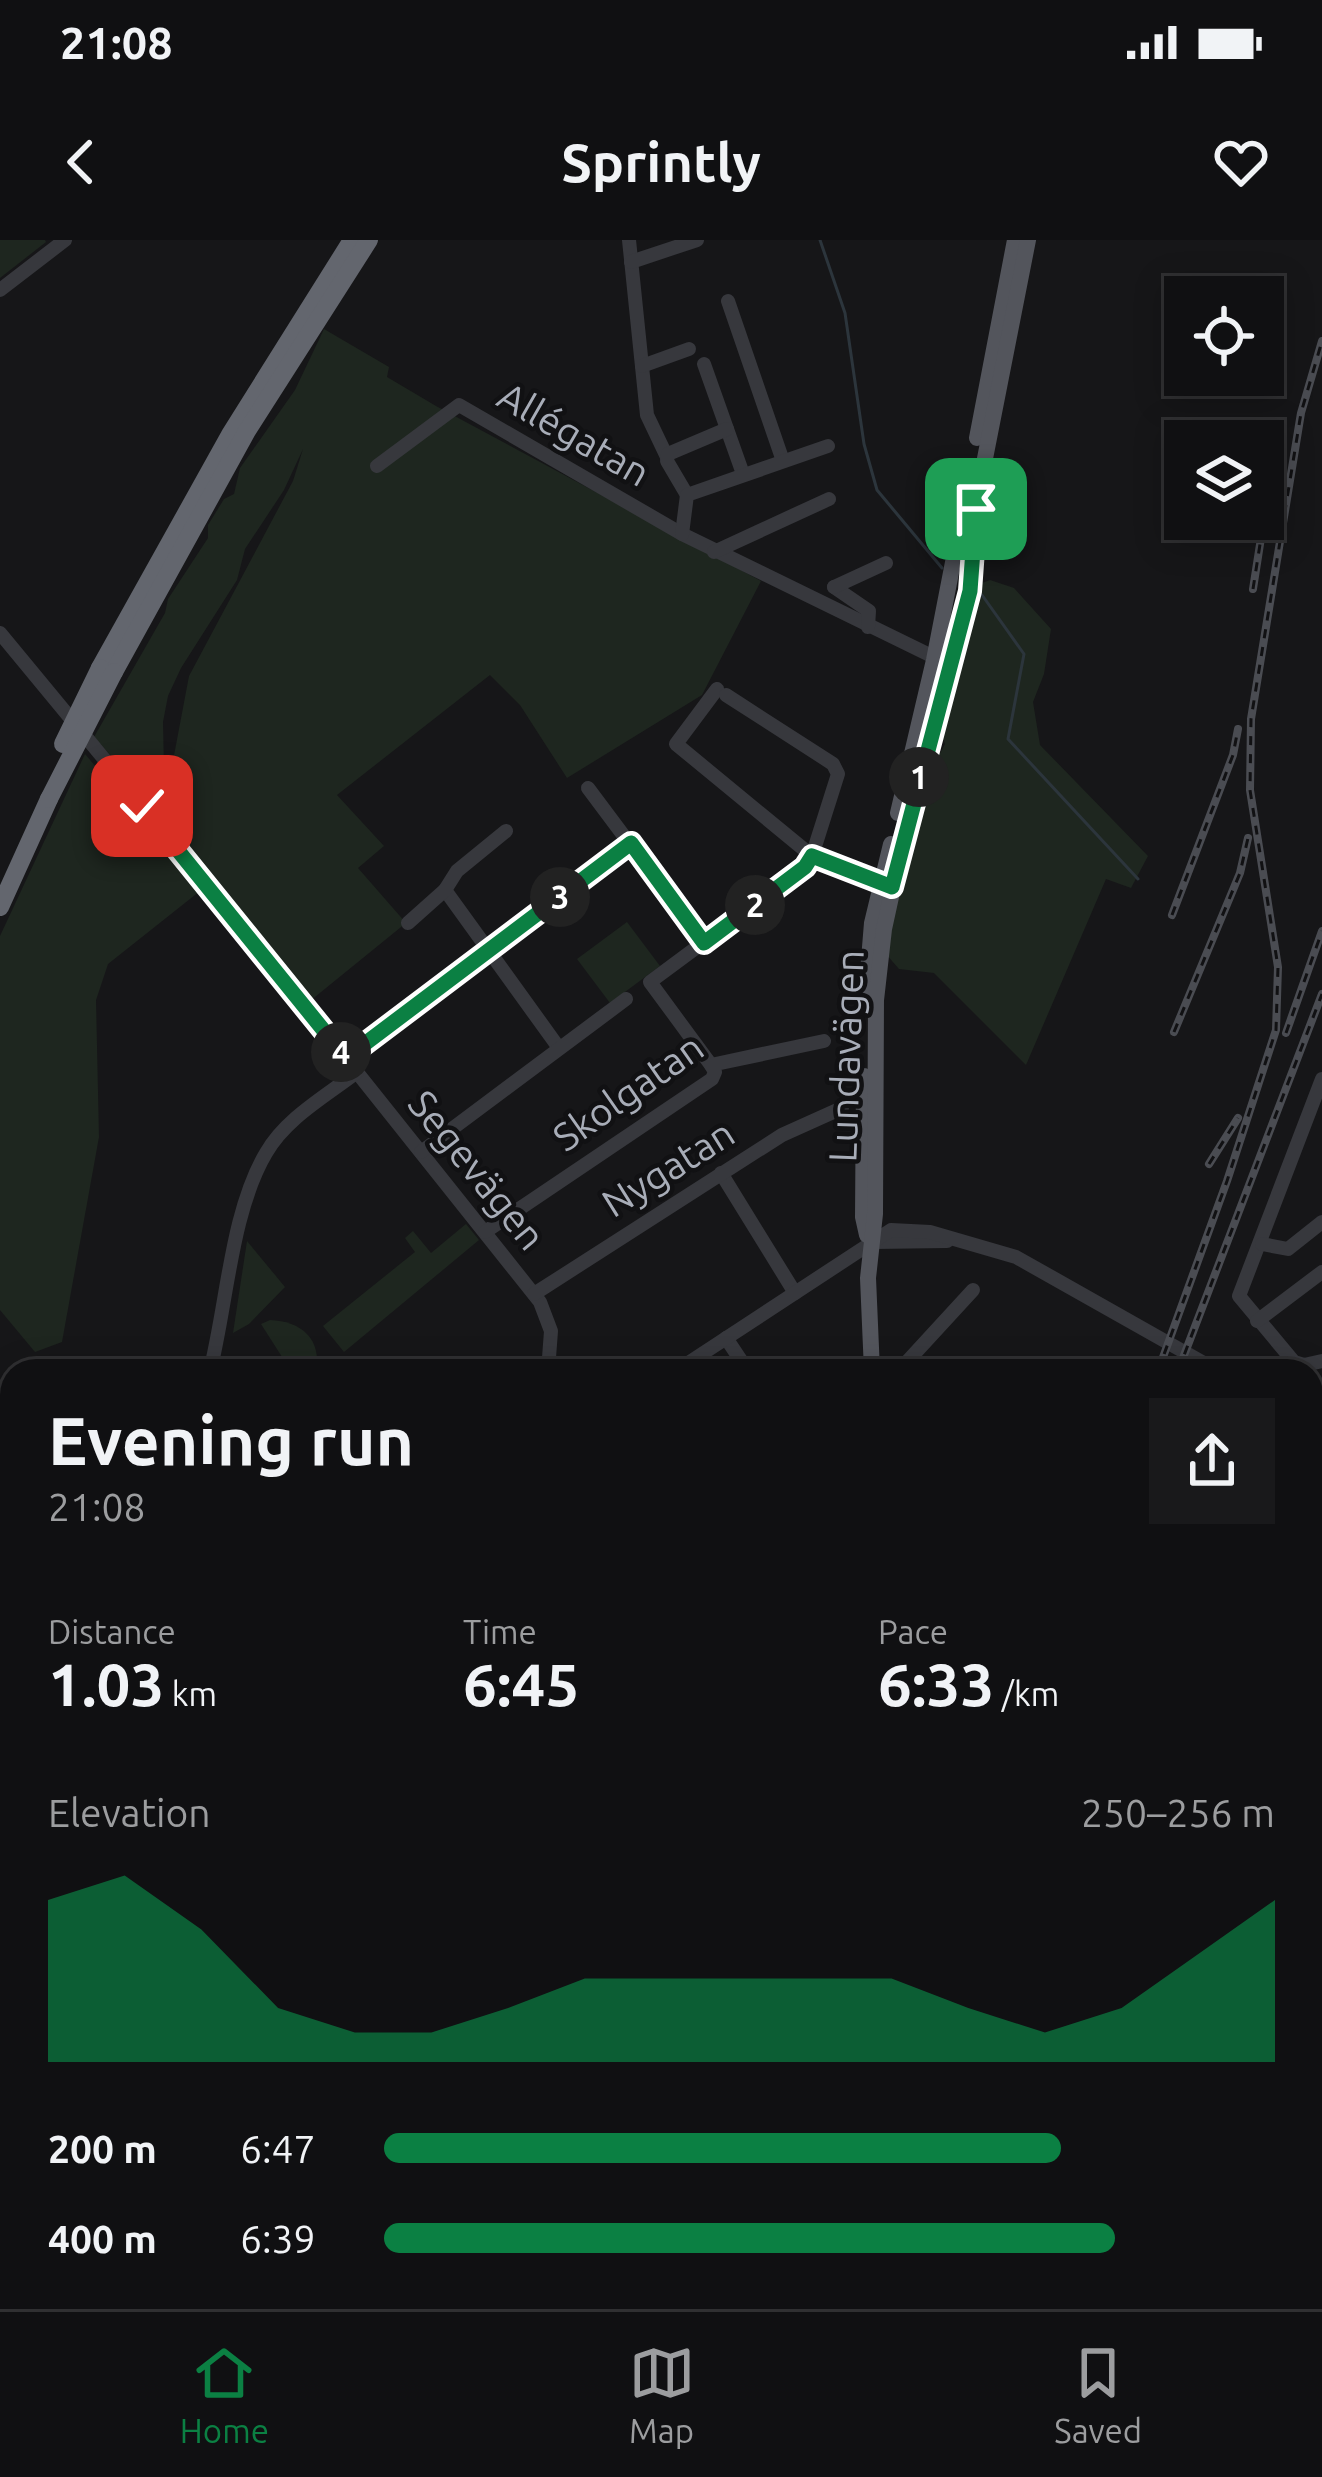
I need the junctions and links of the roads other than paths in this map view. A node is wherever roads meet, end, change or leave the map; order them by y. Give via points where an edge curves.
1 (65, 240) edge
2 (352, 240) edge
3 (369, 240) edge
4 (629, 240) edge
5 (697, 240) edge
6 (1016, 240) edge
7 (1028, 240) edge
8 (632, 262) junction
9 (0, 290) edge
10 (728, 301) dead end
11 (689, 349) dead end
12 (704, 364) dead end
13 (642, 366) junction
14 (727, 429) junction
15 (828, 446) dead end
16 (667, 457) junction
17 (783, 461) junction
18 (377, 466) dead end
19 (743, 475) junction
20 (687, 495) junction
21 (829, 500) dead end
22 (682, 535) junction
23 (714, 552) junction
24 (886, 563) dead end
25 (868, 627) junction
26 (0, 633) edge
27 (943, 660) junction
28 (107, 670) junction
29 (588, 788) dead end
30 (44, 796) junction
31 (506, 832) dead end
32 (631, 843) junction
33 (812, 856) junction
34 (0, 878) edge
35 (885, 886) junction
36 (445, 890) junction
37 (0, 907) edge
38 (408, 922) dead end
39 (704, 943) junction
40 (490, 951) junction
41 (626, 999) dead end
42 (824, 1041) dead end
43 (559, 1048) junction
44 (346, 1058) junction
45 (712, 1065) junction
46 (357, 1072) junction
47 (1322, 1079) edge
48 (1318, 1103) edge
49 (842, 1108) dead end
50 (421, 1151) junction
51 (721, 1173) junction
52 (1322, 1222) edge
53 (485, 1232) junction
54 (868, 1242) junction
55 (1262, 1244) junction
56 (1322, 1272) edge
57 (974, 1290) dead end
58 (795, 1293) junction
59 (534, 1294) junction
60 (1257, 1321) junction
61 (726, 1338) junction
62 (212, 1359) edge
63 (549, 1359) edge
64 (694, 1359) edge
65 (740, 1359) edge
66 (872, 1359) edge
67 (910, 1359) edge
68 (1197, 1359) edge
69 (1291, 1359) edge

1 - 9 street
2 - 28 highway via 231,433
3 - 28 highway
4 - 8 street, Allégatan
5 - 8 street
6 - 27 main road, Lundavägen
7 - 27 main road, Lundavägen via 977,494 970,591
8 - 13 street, Allégatan
10 - 17 street
11 - 13 street
12 - 14 street
13 - 16 street, Allégatan via 647,415
14 - 16 street, Allégatan
14 - 19 street
15 - 17 street, Allégatan
16 - 20 street, Allégatan
17 - 19 street, Allégatan
18 - 22 street, Allégatan via 459,405
19 - 20 street, Allégatan
20 - 22 street, Allégatan
21 - 23 street
22 - 23 street, Allégatan
23 - 25 street, Allégatan
24 - 25 street, Allégatan via 835,587 869,610
25 - 27 street, Allégatan
26 - 44 street, Segevägen
27 - 35 main road, Lundavägen
28 - 30 highway, bridge
29 - 32 street
30 - 34 highway
30 - 37 highway
31 - 36 street
32 - 39 street
32 - 40 street
33 - 33 street via 676,744 722,692 836,767
33 - 35 street
33 - 39 street
35 - 54 main road, Lundavägen
36 - 38 street
36 - 40 street
39 - 45 street via 650,982
40 - 43 street
40 - 44 street
41 - 43 street
42 - 45 street, Skolgatan
43 - 50 street
44 - 46 street, Segevägen
45 - 53 street, Skolgatan via 712,1079
46 - 50 street, Segevägen
46 - 62 street via 293,1120 265,1154 238,1227
47 - 48 street
48 - 55 street
49 - 51 street, Nygatan
50 - 53 street, Segevägen
51 - 58 street
51 - 59 street, Nygatan
52 - 55 street via 1288,1249
53 - 59 street, Segevägen
54 - 58 street
54 - 66 main road, Lundavägen
54 - 68 street via 891,1229 982,1245 1027,1262
55 - 60 street via 1238,1296
56 - 60 street
57 - 67 street
58 - 61 street
59 - 63 street, Segevägen via 551,1331
60 - 69 street
61 - 64 street
61 - 65 street

